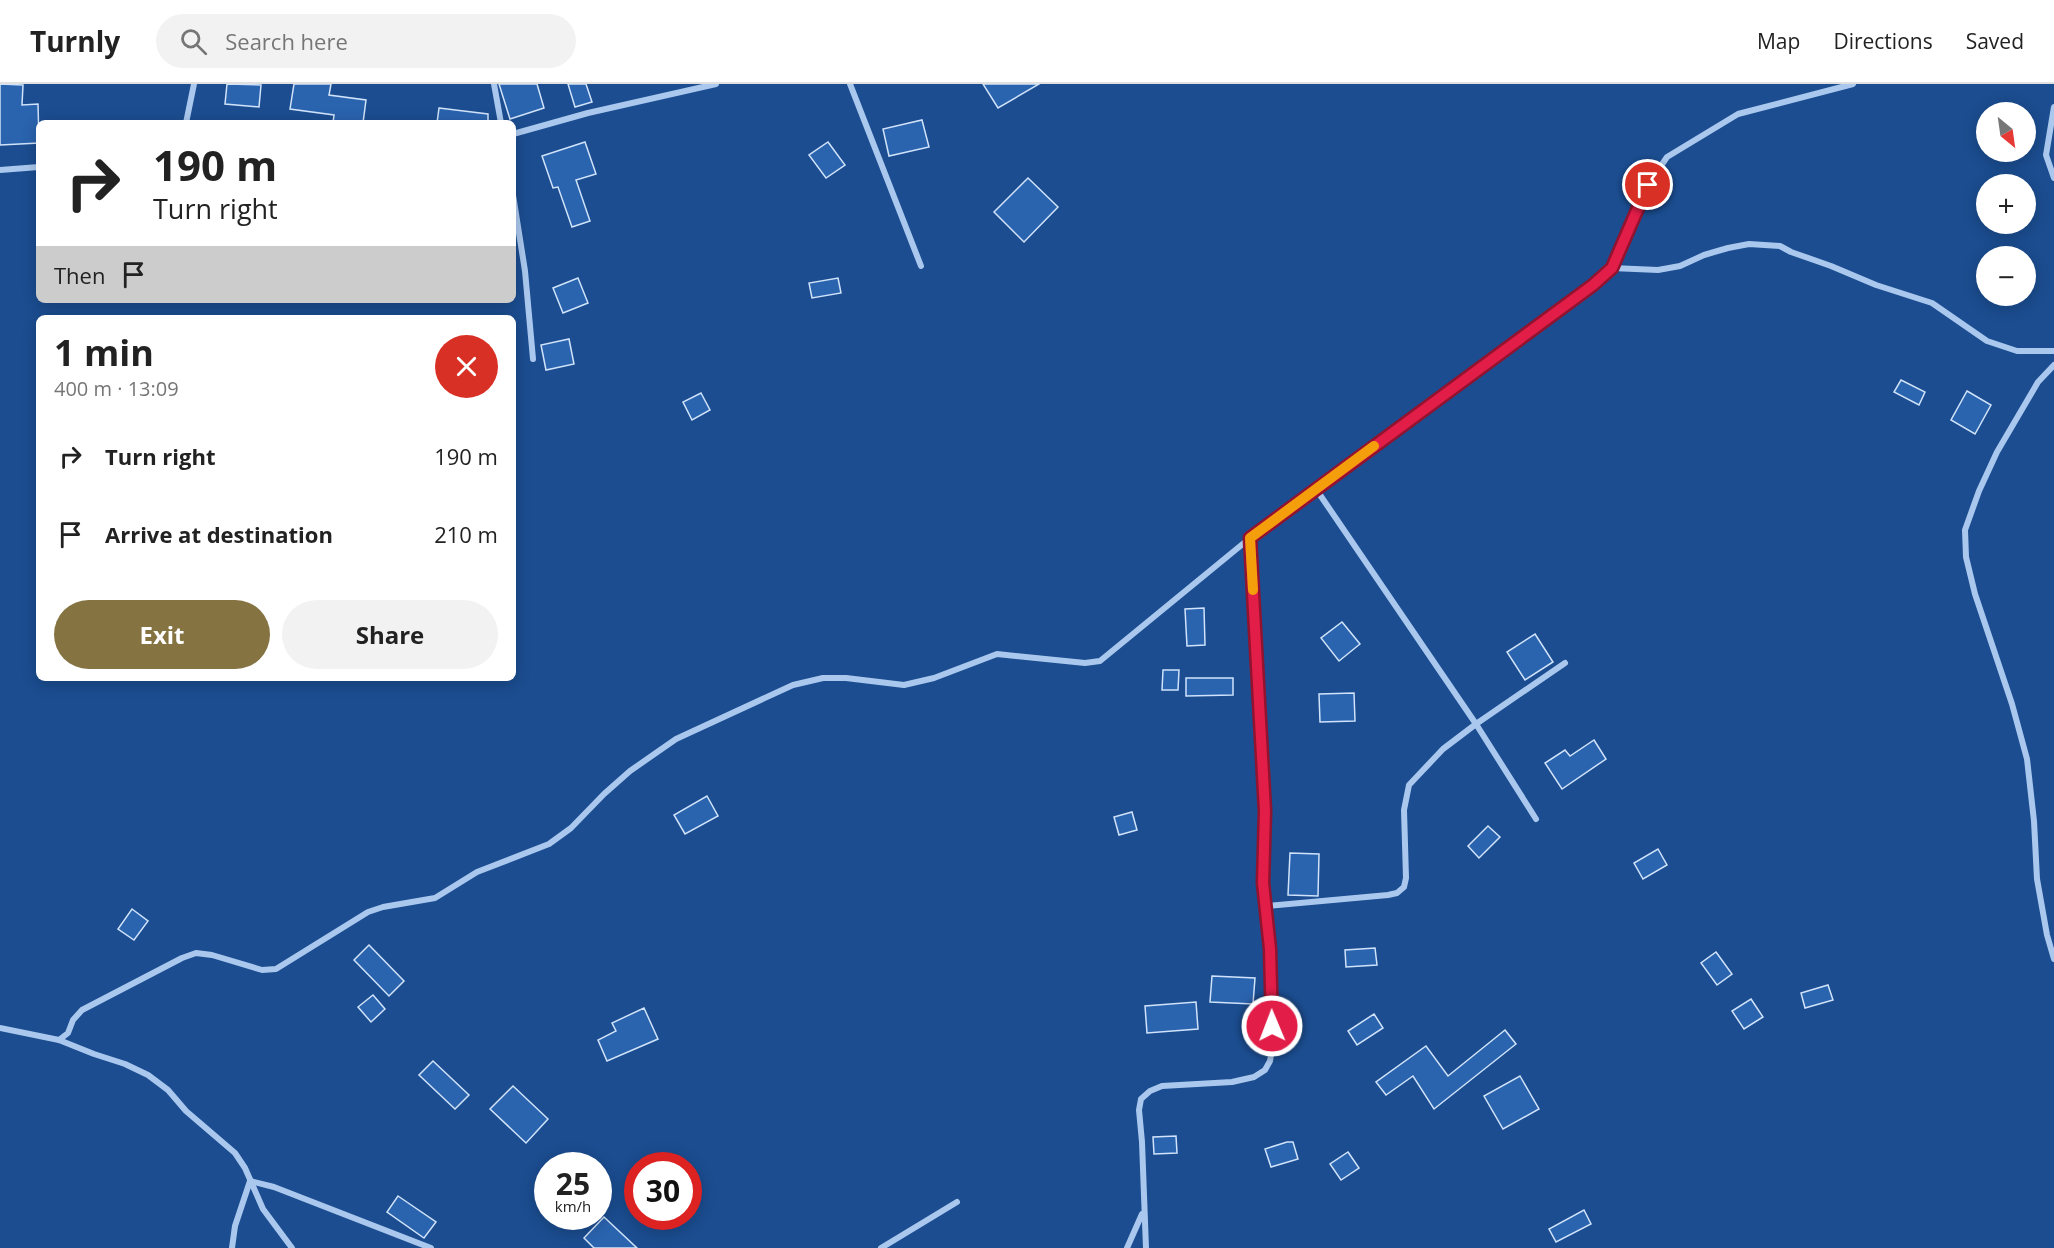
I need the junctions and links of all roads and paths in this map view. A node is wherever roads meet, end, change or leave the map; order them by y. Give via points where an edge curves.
1 (194, 84) edge
2 (494, 84) edge
3 (716, 84) edge
4 (850, 84) edge
5 (1853, 84) edge
6 (2054, 107) edge
7 (187, 120) edge
8 (500, 120) edge
9 (516, 133) edge
10 (36, 167) edge
11 (0, 170) edge
12 (2054, 178) edge
13 (516, 214) edge
14 (921, 266) dead end
15 (1612, 268) junction
16 (2054, 351) edge
17 (533, 358) dead end
18 (2054, 365) edge
19 (1316, 489) junction
20 (1250, 538) junction
21 (1565, 663) dead end
22 (1476, 724) junction
23 (1536, 819) dead end
24 (1266, 906) junction
25 (2054, 959) edge
26 (0, 1028) edge
27 (59, 1040) junction
28 (250, 1181) junction
29 (957, 1202) dead end
30 (1143, 1210) junction
31 (232, 1248) edge
32 (292, 1248) edge
33 (431, 1248) edge
34 (881, 1248) edge
35 (1127, 1248) edge
36 (1146, 1248) edge

1 - 7 street
2 - 8 street
3 - 9 street
4 - 14 street
5 - 15 street via 1738,114 1667,157 1648,185
6 - 12 street via 2046,155
10 - 11 street
13 - 17 street
15 - 16 street via 1658,270 1728,248 1749,244 1780,246 1932,303 1987,342 2017,351
15 - 19 street
18 - 25 street via 2038,382 1998,452 1978,491 1965,530 1966,557 1975,594 2027,759 2037,879
19 - 20 street
19 - 22 street
20 - 24 street via 1265,811
20 - 27 street via 1100,661 1085,663 997,654 904,685 823,678 793,685 676,739 630,771 549,844 477,872 435,898 368,912 276,969 256,969 196,953 182,958 82,1010
21 - 22 street
22 - 23 street
22 - 24 street via 1443,749 1409,785 1404,810 1404,887 1388,895
24 - 30 street via 1272,982 1270,1061 1254,1077 1162,1086 1141,1099 1138,1110
26 - 27 street
27 - 28 street via 148,1075 236,1153
28 - 31 street
28 - 32 street via 263,1209
28 - 33 street
29 - 34 street
30 - 35 street
30 - 36 street

